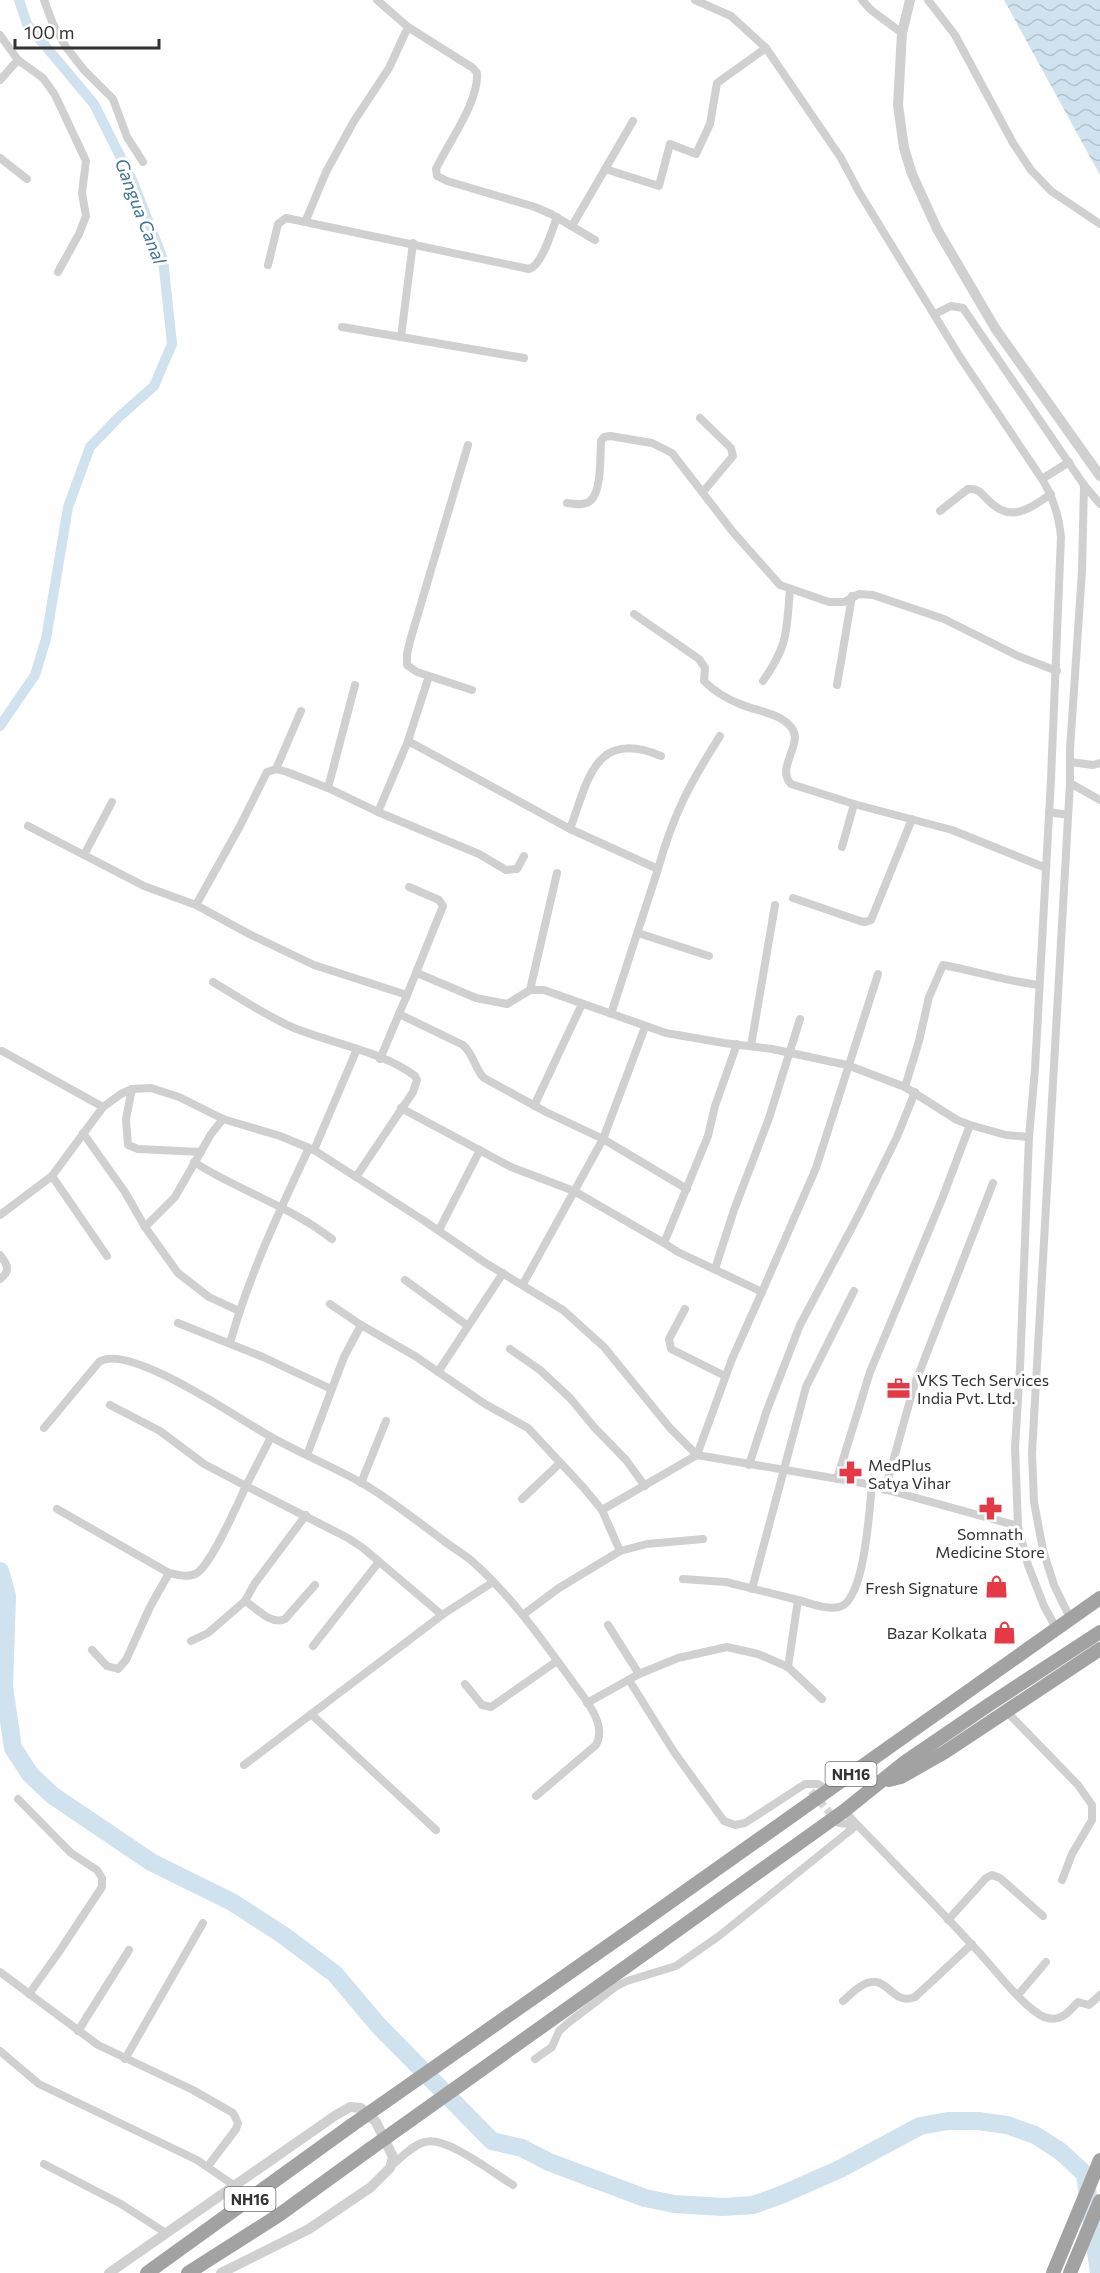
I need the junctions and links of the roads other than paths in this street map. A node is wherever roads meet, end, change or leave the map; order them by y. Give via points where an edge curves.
1 (44, 0) edge
2 (377, 0) edge
3 (695, 0) edge
4 (862, 0) edge
5 (910, 0) edge
6 (928, 0) edge
7 (408, 27) junction
8 (902, 33) junction
9 (0, 35) edge
10 (766, 48) junction
11 (18, 60) junction
12 (0, 80) edge
13 (633, 121) dead end
14 (0, 158) edge
15 (143, 162) dead end
16 (605, 169) junction
17 (27, 179) dead end
18 (557, 217) junction
19 (306, 220) junction
20 (1100, 224) edge
21 (572, 226) junction
22 (595, 240) dead end
23 (412, 243) junction
24 (268, 265) dead end
25 (58, 272) dead end
26 (937, 313) junction
27 (342, 327) dead end
28 (401, 337) junction
29 (524, 358) dead end
30 (700, 418) dead end
31 (468, 445) dead end
32 (1069, 462) junction
33 (1100, 476) edge
34 (1042, 479) junction
35 (1084, 485) junction
36 (703, 492) junction
37 (1051, 494) junction
38 (567, 503) dead end
39 (1100, 504) edge
40 (940, 511) dead end
41 (790, 590) junction
42 (852, 596) junction
43 (634, 614) dead end
44 (1057, 671) junction
45 (429, 676) junction
46 (763, 681) dead end
47 (837, 684) dead end
48 (355, 686) dead end
49 (472, 690) dead end
50 (301, 711) dead end
51 (720, 736) dead end
52 (408, 741) junction
53 (661, 756) dead end
54 (1070, 762) junction
55 (1100, 763) edge
56 (276, 769) junction
57 (1070, 783) junction
58 (327, 788) junction
59 (1100, 800) edge
60 (112, 802) dead end
61 (854, 804) junction
62 (378, 812) junction
63 (1049, 813) junction
64 (1068, 814) junction
65 (912, 819) junction
66 (28, 826) dead end
67 (570, 829) junction
68 (842, 847) dead end
69 (84, 855) junction
70 (524, 856) dead end
71 (1046, 868) junction
72 (658, 869) junction
73 (557, 873) dead end
74 (409, 887) dead end
75 (793, 898) dead end
76 (196, 905) junction
77 (776, 905) dead end
78 (638, 933) junction
79 (709, 956) dead end
80 (417, 973) junction
81 (878, 974) dead end
82 (213, 982) dead end
83 (1039, 985) junction
84 (530, 990) junction
85 (407, 994) junction
86 (582, 1004) junction
87 (399, 1014) junction
88 (611, 1014) junction
89 (800, 1019) dead end
90 (645, 1027) junction
91 (737, 1044) junction
92 (751, 1046) junction
93 (357, 1049) junction
94 (2, 1051) dead end
95 (790, 1053) junction
96 (380, 1059) junction
97 (848, 1065) junction
98 (905, 1087) junction
99 (132, 1089) junction
100 (915, 1092) junction
101 (534, 1106) junction
102 (104, 1107) junction
103 (401, 1108) junction
104 (223, 1119) junction
105 (970, 1125) junction
106 (83, 1133) junction
107 (1029, 1137) junction
108 (603, 1139) junction
109 (311, 1149) junction
110 (480, 1150) junction
111 (201, 1152) junction
112 (194, 1162) junction
113 (52, 1176) junction
114 (356, 1177) junction
115 (993, 1183) dead end
116 (687, 1189) junction
117 (574, 1191) junction
118 (282, 1207) junction
119 (0, 1215) edge
120 (145, 1227) junction
121 (439, 1230) junction
122 (332, 1239) dead end
123 (664, 1243) junction
124 (0, 1256) edge
125 (107, 1256) dead end
126 (715, 1269) junction
127 (503, 1273) junction
128 (0, 1279) edge
129 (405, 1280) dead end
130 (523, 1284) junction
131 (854, 1291) dead end
132 (762, 1292) junction
133 (330, 1304) dead end
134 (684, 1309) dead end
135 (239, 1311) junction
136 (178, 1323) dead end
137 (361, 1325) junction
138 (468, 1326) junction
139 (230, 1343) junction
140 (510, 1349) dead end
141 (438, 1372) junction
142 (725, 1376) junction
143 (331, 1389) junction
144 (110, 1405) dead end
145 (386, 1421) dead end
146 (44, 1428) dead end
147 (271, 1437) junction
148 (307, 1455) junction
149 (697, 1455) junction
150 (560, 1463) junction
151 (749, 1465) junction
152 (785, 1471) junction
153 (837, 1479) junction
154 (361, 1483) junction
155 (246, 1486) junction
156 (645, 1486) junction
157 (873, 1486) junction
158 (885, 1490) junction
159 (522, 1499) dead end
160 (57, 1509) dead end
161 (602, 1510) junction
162 (306, 1515) junction
163 (1018, 1526) junction
164 (703, 1539) dead end
165 (620, 1551) junction
166 (378, 1563) junction
167 (169, 1573) junction
168 (683, 1579) dead end
169 (493, 1582) junction
170 (315, 1585) dead end
171 (752, 1589) junction
172 (1100, 1598) edge
173 (798, 1600) junction
174 (245, 1601) junction
175 (524, 1614) junction
176 (442, 1615) junction
177 (1063, 1623) junction
178 (608, 1625) dead end
179 (1100, 1632) edge
180 (191, 1641) dead end
181 (312, 1646) dead end
182 (92, 1650) dead end
183 (1099, 1650) edge
184 (557, 1660) junction
185 (788, 1667) junction
186 (639, 1674) junction
187 (629, 1680) junction
188 (465, 1684) dead end
189 (822, 1700) dead end
190 (587, 1703) junction
191 (1006, 1711) junction
192 (311, 1714) junction
193 (244, 1765) dead end
194 (881, 1781) junction
195 (805, 1784) junction
196 (828, 1790) junction
197 (811, 1791) tunnel mouth
198 (536, 1796) dead end
199 (18, 1799) dead end
200 (841, 1816) junction
201 (854, 1828) junction
202 (436, 1830) dead end
203 (1062, 1880) dead end
204 (1043, 1916) dead end
205 (948, 1920) junction
206 (203, 1923) dead end
207 (972, 1944) junction
208 (129, 1950) dead end
209 (1046, 1962) dead end
210 (0, 1972) edge
211 (29, 1994) junction
212 (1018, 1995) junction
213 (1100, 1995) edge
214 (843, 2001) dead end
215 (78, 2031) junction
216 (0, 2051) edge
217 (125, 2058) junction
218 (535, 2060) dead end
219 (1100, 2160) edge
220 (44, 2164) dead end
221 (208, 2166) junction
222 (390, 2168) junction
223 (513, 2185) dead end
224 (236, 2186) junction
225 (1098, 2205) edge
226 (166, 2233) junction
227 (109, 2273) edge
228 (147, 2273) edge
229 (188, 2273) edge
230 (221, 2273) edge
231 (1053, 2273) edge
232 (1071, 2273) edge

1 - 15 street via 66,47 112,99 127,137
2 - 7 street
3 - 10 street via 730,16
4 - 8 street
5 - 8 street
6 - 20 street via 955,35 1031,170 1051,190
7 - 18 street via 477,74 477,86 438,165 437,176
7 - 19 street via 389,68 326,172
8 - 33 street via 898,105 912,174 937,229 995,328
9 - 11 street
10 - 16 street via 717,83 710,124 696,153 670,144 659,186
10 - 26 street via 841,158
11 - 12 street
11 - 25 street via 43,78 55,95 86,161 82,193 86,216
13 - 16 street
14 - 17 street
16 - 21 street
18 - 21 street
18 - 23 street via 539,261 529,269
19 - 23 street
19 - 24 street via 279,221
21 - 22 street
23 - 28 street
26 - 32 street via 951,306 959,306 968,313
26 - 34 street via 989,402
27 - 28 street
28 - 29 street
30 - 36 street via 731,448 733,456
31 - 45 street via 407,654 407,665
32 - 34 street
32 - 35 street
34 - 37 street
35 - 39 street
35 - 54 street
36 - 38 street via 667,450 652,443 606,436 601,441 598,485 593,498 587,503
36 - 41 street via 773,580
37 - 40 street via 1024,510 1009,513 998,509 978,490 968,489
37 - 44 street via 1061,537
41 - 42 street via 829,602 844,602
41 - 46 street via 785,643
42 - 44 street via 873,595 930,614
42 - 47 street
43 - 61 street via 699,659 709,686 740,705 790,724 795,732 786,773 791,784
44 - 63 street
45 - 49 street
45 - 52 street
48 - 58 street
50 - 56 street
51 - 72 street via 685,793
52 - 62 street
52 - 67 street
53 - 67 street via 632,748 600,758
54 - 55 street
54 - 57 street
56 - 58 street
56 - 76 street via 264,776
57 - 59 street
57 - 64 street
58 - 62 street
60 - 69 street
61 - 65 street
61 - 68 street
62 - 70 street via 460,845 506,870 517,868
63 - 64 street
63 - 71 street
64 - 177 street via 1032,1453 1034,1502
65 - 71 street via 952,830
65 - 75 street via 872,920 860,921
66 - 69 street
67 - 72 street
69 - 76 street via 144,886
71 - 83 street
72 - 78 street
73 - 84 street
74 - 80 street via 443,905
76 - 85 street via 314,965
77 - 92 street
78 - 79 street
78 - 88 street
80 - 84 street via 498,1004 507,1004
80 - 85 street
81 - 97 street
82 - 93 street via 295,1028
83 - 98 street via 943,965 929,997
83 - 107 street
84 - 86 street via 544,990
85 - 87 street
86 - 88 street
86 - 101 street
87 - 96 street
87 - 101 street via 463,1046 484,1078
88 - 90 street
89 - 95 street
90 - 91 street
90 - 108 street
91 - 92 street
91 - 116 street
92 - 95 street
93 - 96 street
93 - 109 street
94 - 102 street
95 - 97 street
95 - 126 street
96 - 103 street via 410,1072 417,1080
97 - 98 street
97 - 132 street via 816,1168
98 - 100 street
99 - 102 street
99 - 104 street via 151,1088 179,1097
99 - 111 street via 126,1119 128,1145 138,1149
100 - 105 street
100 - 151 street via 897,1137 800,1325
101 - 108 street
102 - 106 street
103 - 110 street
103 - 114 street
104 - 109 street
104 - 111 street
105 - 107 street
105 - 153 street via 870,1372
106 - 113 street
106 - 120 street
107 - 163 street via 1015,1447
108 - 116 street
108 - 117 street
109 - 114 street
109 - 118 street
110 - 117 street via 511,1167
110 - 121 street
111 - 112 street
112 - 118 street
112 - 120 street via 176,1197
113 - 119 street
113 - 125 street
114 - 121 street
115 - 158 street via 914,1386
116 - 123 street
117 - 123 street
117 - 130 street
118 - 122 street
118 - 135 street
120 - 135 street via 178,1273 209,1297
121 - 127 street
123 - 126 street
124 - 128 street via 8,1269
126 - 132 street
127 - 130 street
127 - 138 street
129 - 138 street
130 - 149 street via 563,1310 604,1347
131 - 152 street via 810,1375
132 - 142 street
133 - 137 street
134 - 142 street via 669,1339 671,1349
135 - 139 street
136 - 139 street
137 - 141 street
137 - 143 street
138 - 141 street
139 - 143 street
140 - 156 street via 570,1398
141 - 150 street via 528,1428
142 - 149 street
143 - 148 street
144 - 155 street via 160,1431 204,1464
145 - 154 street
146 - 147 street via 99,1362 109,1357 177,1381
147 - 148 street
147 - 155 street
148 - 154 street
149 - 151 street
149 - 156 street
150 - 159 street
150 - 161 street
151 - 152 street
152 - 153 street
152 - 171 street
153 - 157 street
154 - 169 street via 395,1503
155 - 162 street
155 - 167 street via 202,1568 189,1576
156 - 161 street
157 - 158 street
157 - 173 street via 861,1572 852,1596 839,1607
158 - 163 street
160 - 167 street
161 - 165 street
162 - 166 street via 363,1548
162 - 174 street
163 - 177 street via 1044,1606
164 - 165 street via 647,1544
165 - 175 street
166 - 176 street
166 - 181 street
167 - 182 street via 126,1660 117,1669 107,1666
168 - 171 street via 726,1582
169 - 175 street
169 - 176 street
170 - 174 street via 280,1622
171 - 173 street
172 - 177 highway, NH16
173 - 185 street
174 - 180 street via 208,1633
175 - 184 street
176 - 192 street
177 - 196 highway, NH16
178 - 186 street
179 - 194 highway, NH16
183 - 191 highway
184 - 188 street via 491,1707 482,1705
184 - 190 street
185 - 186 street via 758,1654 727,1647 678,1658
185 - 189 street
186 - 187 street
187 - 190 street
187 - 195 street via 724,1821 745,1823
190 - 198 street via 599,1726 599,1740
191 - 194 highway via 901,1777
191 - 203 street via 1078,1785 1092,1805 1092,1820
192 - 193 street
192 - 202 street
194 - 200 highway, NH16
195 - 196 street via 818,1784
195 - 197 street
196 - 228 highway, NH16, bridge
199 - 211 street via 71,1853 97,1870 102,1881 102,1887
200 - 201 street
200 - 229 highway, NH16, bridge via 279,2215
201 - 205 street
201 - 218 street via 676,1966 615,1987 559,2031 552,2047
204 - 205 street via 992,1875
205 - 207 street
206 - 217 street
207 - 212 street
207 - 214 street via 915,1996 901,1998 879,1982 872,1982
208 - 215 street
209 - 212 street
210 - 211 street
211 - 215 street
212 - 213 street via 1036,2012 1056,2019 1078,2002 1089,2005
215 - 217 street
216 - 221 street via 39,2084
217 - 221 street via 193,2090 238,2118 236,2130
219 - 231 highway
220 - 226 street via 121,2204
221 - 224 street
222 - 223 street via 418,2145 432,2141 452,2148
222 - 224 street via 393,2157 376,2122 360,2108 350,2107
222 - 230 street via 371,2187 309,2229
224 - 226 street
225 - 232 highway
226 - 227 street

